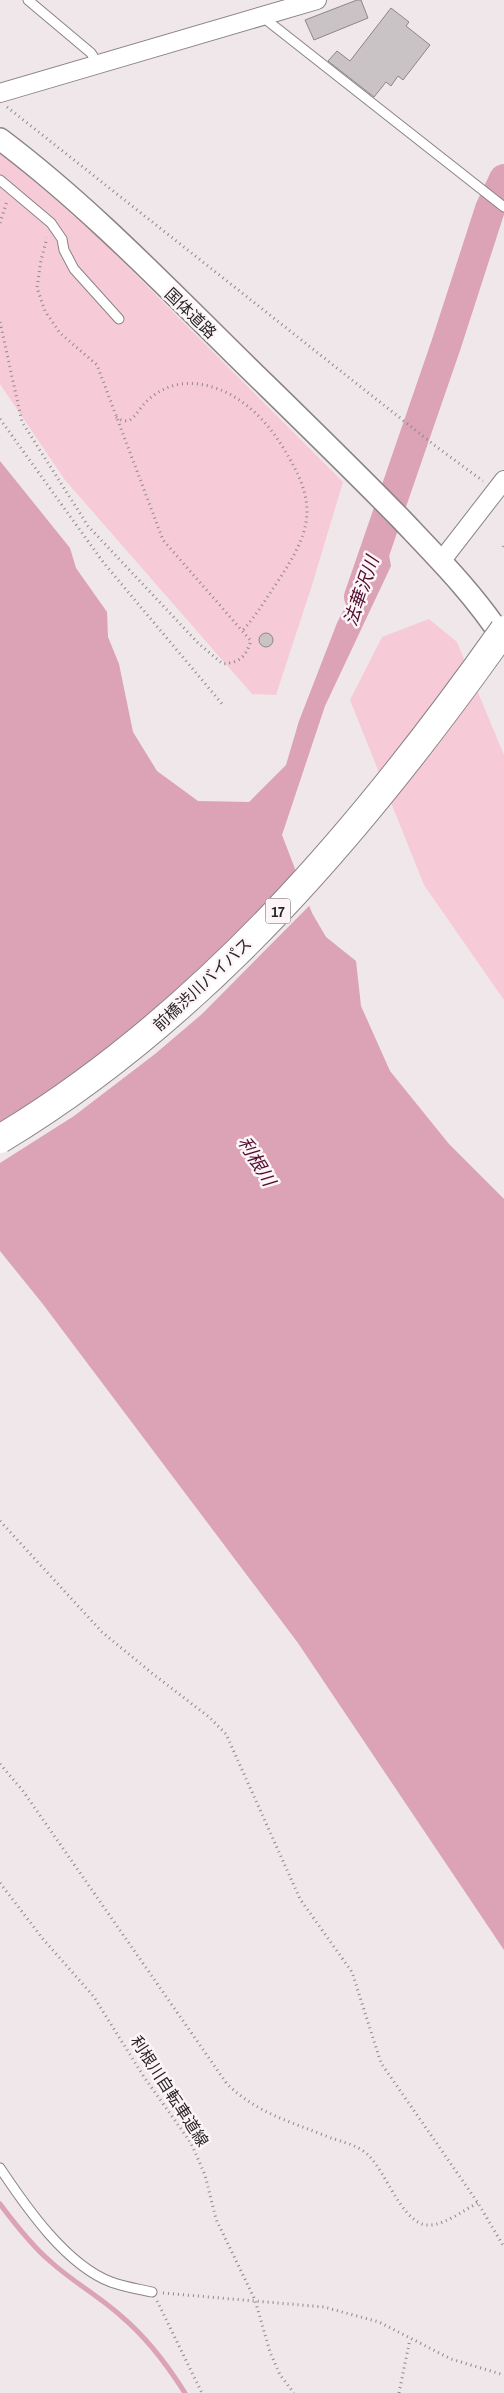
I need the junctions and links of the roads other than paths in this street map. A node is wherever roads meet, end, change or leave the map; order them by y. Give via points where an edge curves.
1 (28, 0) edge
2 (317, 0) edge
3 (268, 15) junction
4 (98, 64) junction
5 (0, 93) edge
6 (0, 139) edge
7 (0, 180) edge
8 (504, 207) edge
9 (119, 319) dead end
10 (500, 485) edge
11 (442, 560) junction
12 (504, 630) edge
13 (504, 640) edge
14 (0, 1139) edge
15 (0, 2168) edge
16 (152, 2292) road end

1 - 4 lane via 91,52
2 - 3 street
3 - 4 street
3 - 8 lane via 269,22
4 - 5 street
6 - 11 street, 国体道路 via 35,165 102,225
7 - 9 lane via 51,223 62,239 74,269
10 - 11 street
11 - 13 street via 480,604
12 - 14 highway, 前橋渋川バイパス / 17, bridge via 447,709 358,820 234,956 142,1039 63,1099
15 - 16 lane via 35,2218 71,2257 111,2282

